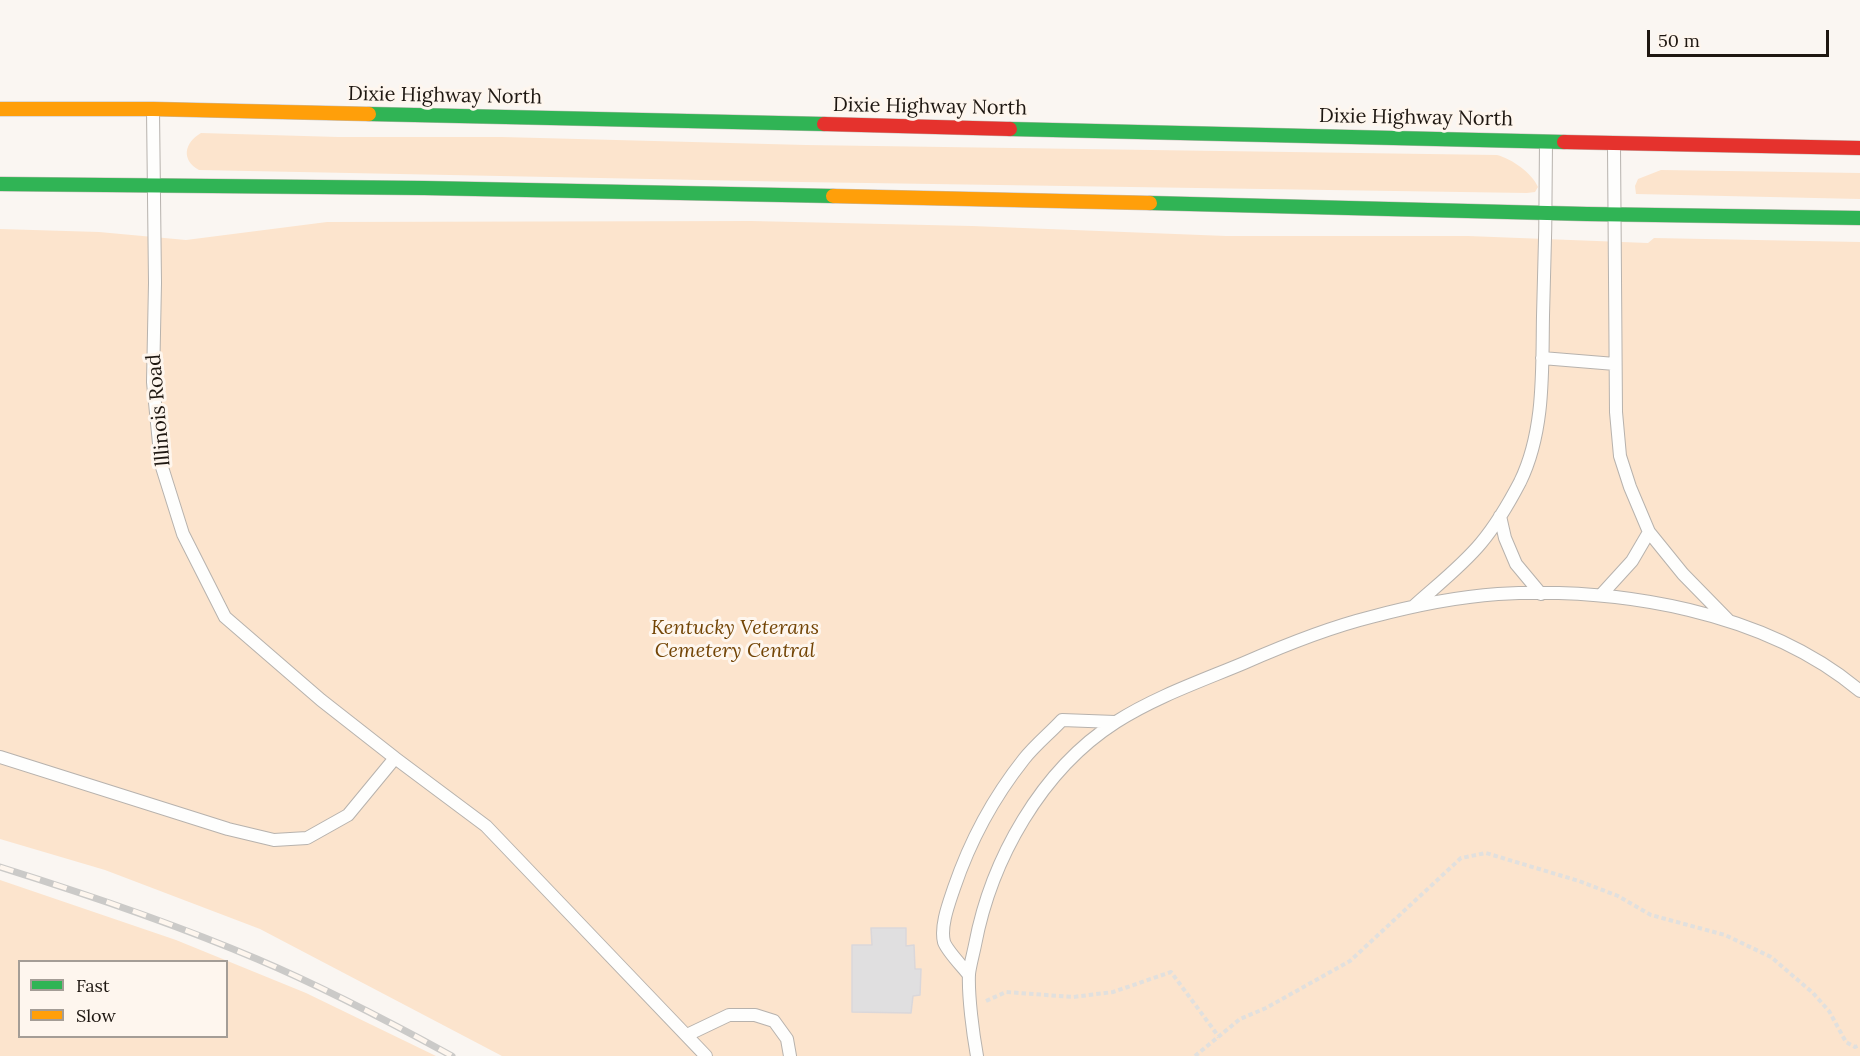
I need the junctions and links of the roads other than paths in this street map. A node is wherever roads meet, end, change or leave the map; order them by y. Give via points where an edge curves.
1 (0, 109) edge
2 (153, 109) junction
3 (1546, 141) junction
4 (1614, 144) junction
5 (1860, 148) edge
6 (0, 184) edge
7 (154, 184) junction
8 (1546, 213) junction
9 (1614, 216) junction
10 (1860, 219) edge
11 (1542, 358) junction
12 (1616, 364) junction
13 (1500, 516) junction
14 (1649, 532) junction
15 (1541, 594) junction
16 (1601, 596) junction
17 (1413, 607) junction
18 (1729, 621) junction
19 (1860, 691) edge
20 (1115, 722) junction
21 (0, 757) edge
22 (396, 758) junction
23 (969, 975) junction
24 (687, 1035) junction
25 (706, 1056) edge
26 (790, 1056) edge
27 (977, 1056) edge

1 - 2 highway, Dixie Highway North
2 - 3 highway, Dixie Highway North
2 - 7 lane, lllinois Road
3 - 4 highway, Dixie Highway North
3 - 8 lane
4 - 5 highway, Dixie Highway North
4 - 9 lane
6 - 7 highway
7 - 8 highway
7 - 22 lane, lllinois Road via 153,382 161,464 183,534 225,617
8 - 9 highway
8 - 11 lane
9 - 10 highway
9 - 12 lane
11 - 12 lane
11 - 13 lane via 1540,409 1532,446 1521,480
12 - 14 lane via 1620,456
13 - 15 lane via 1516,564
13 - 17 lane via 1479,545
14 - 16 lane via 1632,561
14 - 18 lane
15 - 16 lane
15 - 17 lane via 1497,594
16 - 18 lane
17 - 20 lane via 1306,637 1164,696
18 - 19 lane via 1819,661
20 - 23 lane via 1049,782 1016,830 994,877
20 - 23 lane via 1062,720 1025,757 999,792 961,866 944,930 945,944
21 - 22 lane via 274,840 307,838 348,815
22 - 24 lane, lllinois Road via 486,826
23 - 27 lane
24 - 25 lane, lllinois Road
24 - 26 lane via 729,1015 755,1015 774,1021 787,1039

